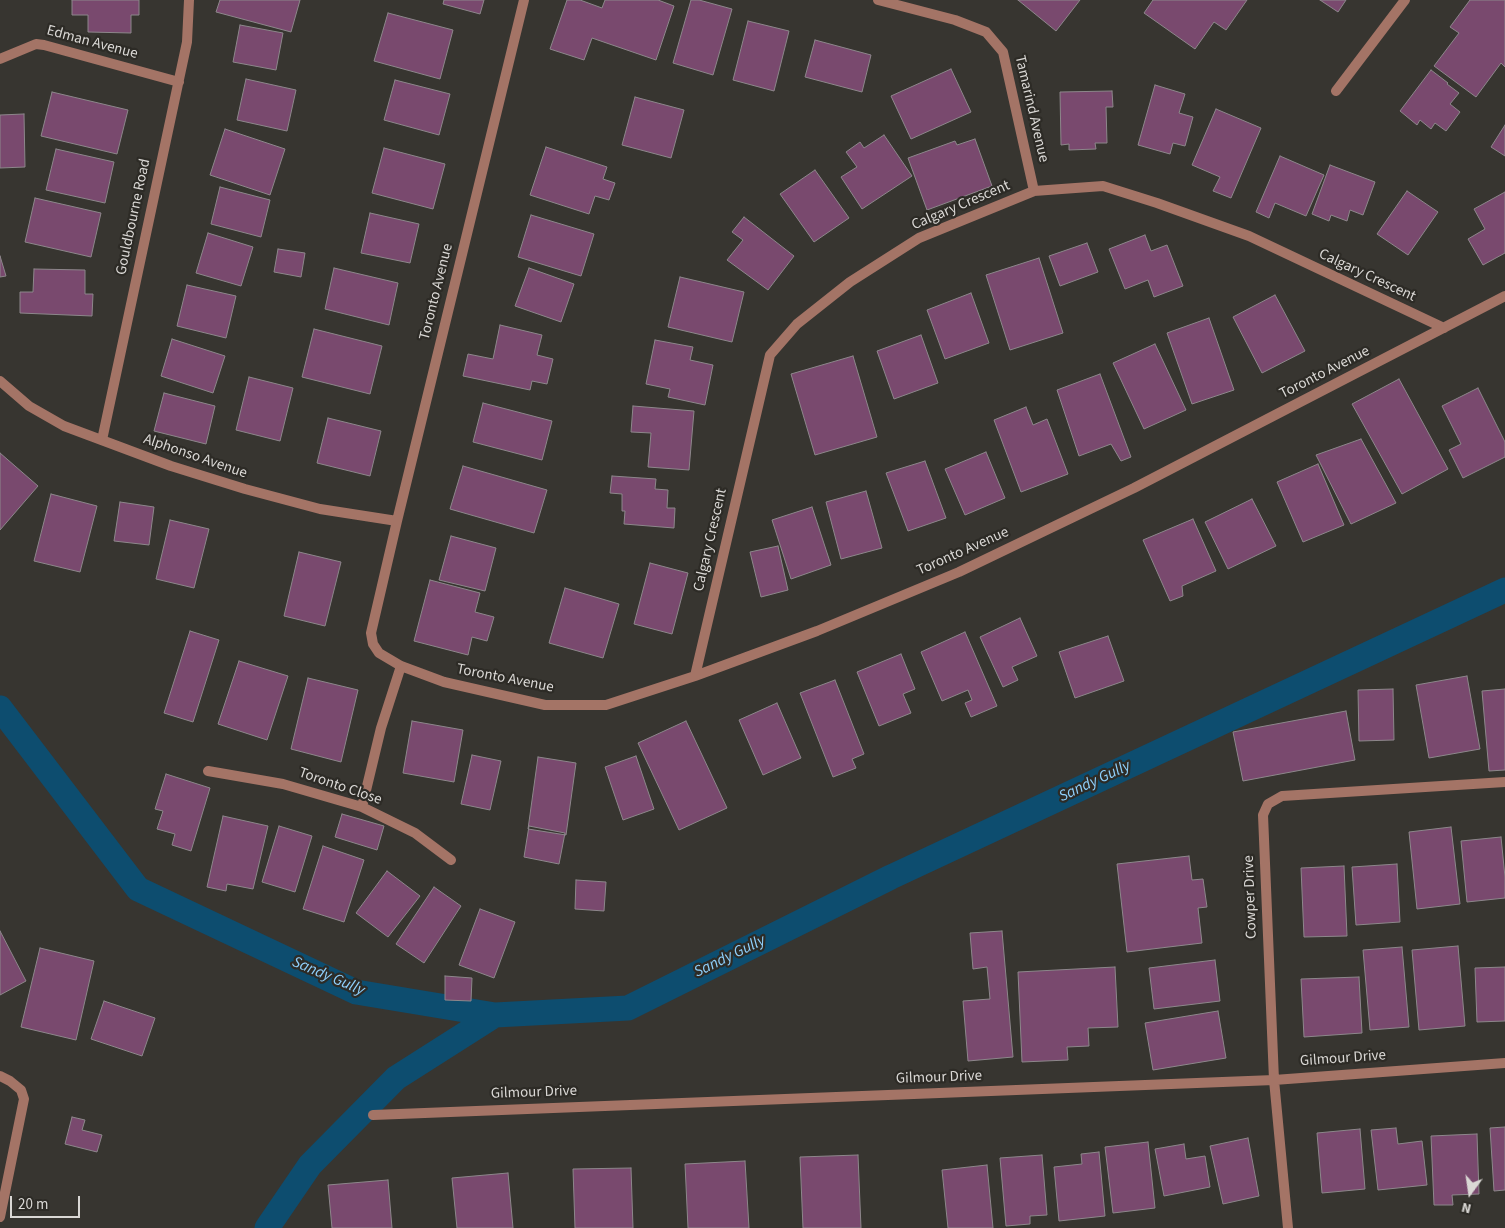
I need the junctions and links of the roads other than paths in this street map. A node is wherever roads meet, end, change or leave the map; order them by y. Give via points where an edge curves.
1 (189, 0) edge
2 (524, 0) edge
3 (878, 0) edge
4 (1406, 0) edge
5 (0, 59) edge
6 (178, 82) junction
7 (1336, 91) dead end
8 (1034, 191) junction
9 (1505, 296) edge
10 (1444, 328) junction
11 (0, 381) edge
12 (102, 440) junction
13 (397, 521) junction
14 (401, 666) junction
15 (695, 676) junction
16 (208, 771) dead end
17 (1505, 782) edge
18 (362, 807) junction
19 (451, 860) dead end
20 (1505, 1063) edge
21 (0, 1076) edge
22 (1274, 1080) junction
23 (373, 1115) dead end
24 (0, 1217) edge
25 (1288, 1228) edge

1 - 6 street, Gouldbourne Road via 187,42
2 - 13 street, Toronto Avenue
3 - 8 street, Tamarind Avenue via 955,20 986,32 1002,52
4 - 7 street
5 - 6 street, Edman Avenue via 36,44 44,45
6 - 12 street, Gouldbourne Road
8 - 10 street, Calgary Crescent via 1103,186 1157,203 1249,236
8 - 15 street, Calgary Crescent via 919,238 850,282 797,324 770,355
9 - 10 street, Toronto Avenue
10 - 15 street, Toronto Avenue via 1134,488 959,572 817,631
11 - 12 street, Alphonso Avenue via 29,406 64,426
12 - 13 street, Alphonso Avenue via 244,489 320,509
13 - 14 street, Toronto Avenue via 371,633 379,654
14 - 15 street, Toronto Avenue via 444,682 545,705 606,705
14 - 18 street via 381,728
16 - 18 street, Toronto Close via 283,784
17 - 22 street, Cowper Drive via 1282,796 1268,804 1263,815
18 - 19 street, Toronto Close via 414,833
20 - 22 street, Gilmour Drive
21 - 24 street via 21,1090 24,1099
22 - 23 street, Gilmour Drive
22 - 25 street, Cowper Drive

